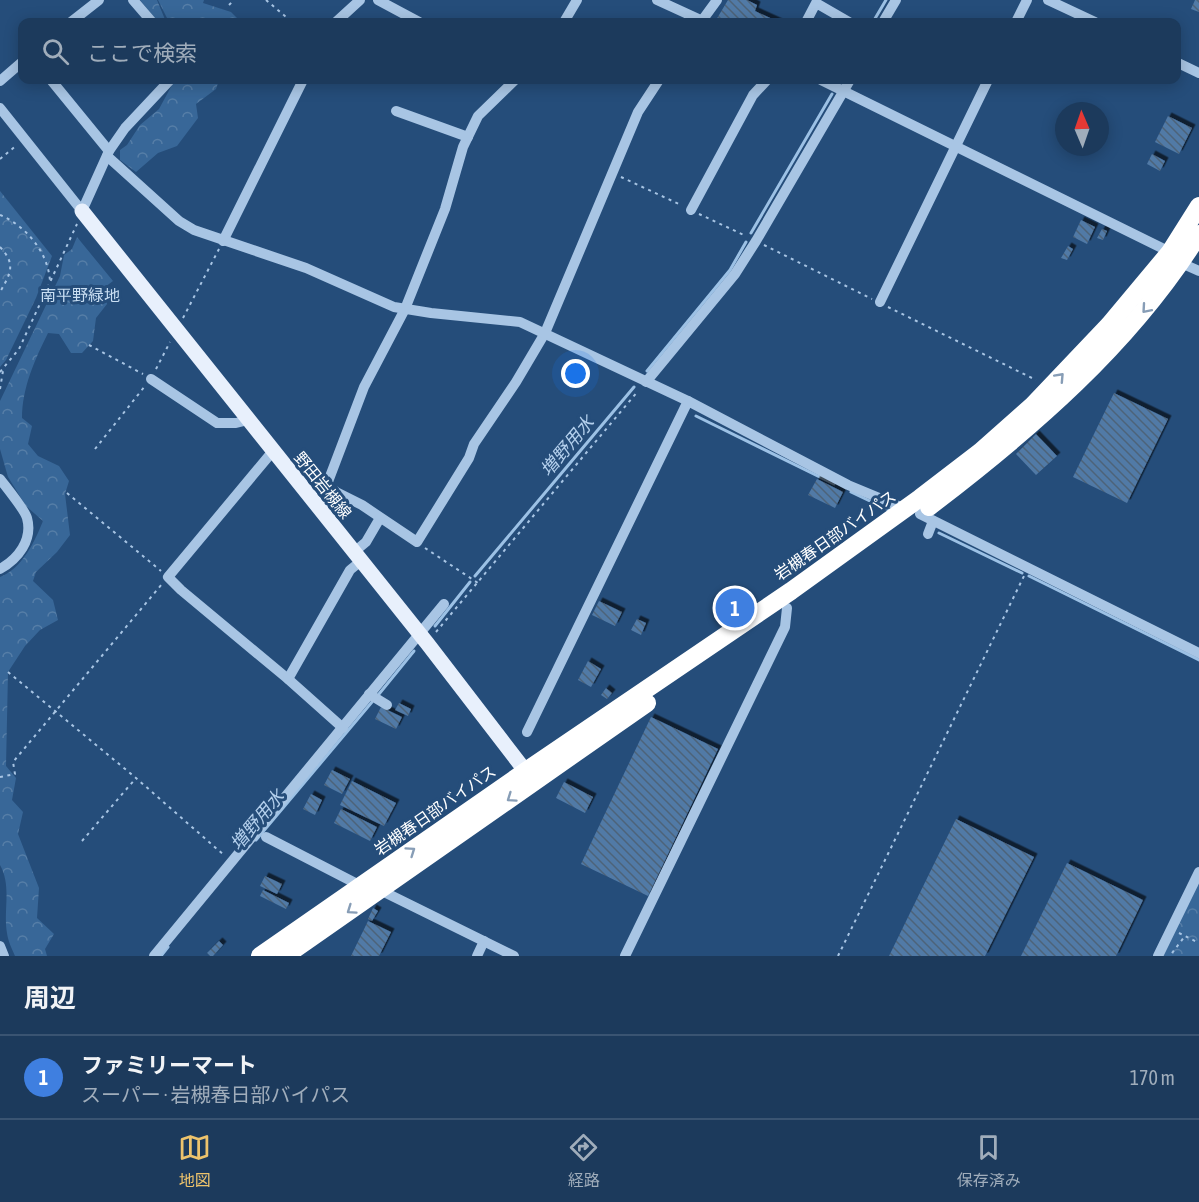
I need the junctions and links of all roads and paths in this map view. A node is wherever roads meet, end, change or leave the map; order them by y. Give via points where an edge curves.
1 (99, 0) edge
2 (133, 0) edge
3 (234, 0) edge
4 (266, 0) edge
5 (360, 0) edge
6 (378, 0) edge
7 (577, 0) edge
8 (657, 0) edge
9 (717, 0) edge
10 (896, 0) edge
11 (1027, 0) edge
12 (1048, 0) edge
13 (229, 5) dead end
14 (76, 18) edge
15 (149, 18) edge
16 (287, 18) edge
17 (340, 18) edge
18 (412, 18) edge
19 (566, 18) edge
20 (695, 18) edge
21 (706, 18) edge
22 (808, 18) edge
23 (842, 18) edge
24 (885, 18) edge
25 (1018, 18) edge
26 (1086, 18) edge
27 (1181, 64) edge
28 (18, 65) edge
29 (1199, 73) edge
30 (0, 81) edge
31 (54, 84) edge
32 (166, 84) edge
33 (301, 84) edge
34 (511, 84) edge
35 (656, 84) edge
36 (763, 84) edge
37 (830, 84) edge
38 (847, 84) edge
39 (986, 84) edge
40 (843, 90) junction
41 (0, 108) edge
42 (396, 111) dead end
43 (468, 137) junction
44 (25, 139) junction
45 (955, 147) junction
46 (108, 153) junction
47 (0, 159) edge
48 (1199, 206) edge
49 (691, 210) dead end
50 (82, 211) junction
51 (0, 215) edge
52 (1199, 234) edge
53 (223, 241) junction
54 (756, 241) junction
55 (0, 247) edge
56 (1176, 257) junction
57 (1199, 271) edge
58 (50, 284) junction
59 (0, 292) edge
60 (880, 302) junction
61 (405, 309) junction
62 (176, 331) junction
63 (545, 333) junction
64 (89, 345) dead end
65 (2, 371) edge
66 (151, 379) junction
67 (646, 382) junction
68 (1051, 387) junction
69 (0, 389) edge
70 (688, 401) junction
71 (248, 420) junction
72 (95, 449) dead end
73 (273, 451) junction
74 (0, 479) edge
75 (335, 491) junction
76 (67, 493) dead end
77 (320, 510) junction
78 (920, 515) junction
79 (380, 518) junction
80 (928, 534) dead end
81 (417, 542) junction
82 (357, 556) junction
83 (1029, 568) junction
84 (0, 569) edge
85 (168, 576) junction
86 (478, 583) junction
87 (444, 604) dead end
88 (787, 608) junction
89 (423, 638) junction
90 (1199, 653) edge
91 (8, 672) dead end
92 (288, 679) junction
93 (369, 694) junction
94 (387, 705) dead end
95 (56, 710) junction
96 (343, 728) junction
97 (527, 732) dead end
98 (0, 777) edge
99 (530, 777) junction
100 (136, 778) junction
101 (266, 837) dead end
102 (82, 841) dead end
103 (231, 861) junction
104 (1199, 872) edge
105 (361, 886) junction
106 (380, 890) junction
107 (1171, 929) junction
108 (1185, 936) junction
109 (484, 941) junction
110 (1199, 943) edge
111 (0, 946) edge
112 (4, 956) edge
113 (154, 956) edge
114 (260, 956) edge
115 (285, 956) edge
116 (477, 956) edge
117 (514, 956) edge
118 (625, 956) edge
119 (838, 956) edge
120 (1158, 956) edge
121 (1171, 956) edge

1 - 14 street
2 - 15 street
3 - 13 path
4 - 16 path
5 - 17 street
6 - 18 street
7 - 19 street
8 - 20 street
9 - 21 street
10 - 24 street
11 - 25 street
12 - 26 street
22 - 23 street via 816,3
27 - 29 street
28 - 30 street
31 - 46 street
32 - 46 street via 125,128
33 - 53 street
34 - 43 street via 477,116
35 - 63 street via 638,112
36 - 49 street via 753,95
37 - 40 street
38 - 40 street
39 - 45 street
40 - 45 street
40 - 54 street
41 - 44 street
42 - 43 street
43 - 61 street via 445,209
44 - 47 path
44 - 50 street
45 - 56 street
45 - 60 street
46 - 50 street
46 - 53 street via 179,221
48 - 56 highway, 岩槻春日部バイパス
50 - 58 path
50 - 62 main road, 野田岩槻線
51 - 58 path via 18,225 37,244
52 - 56 highway, 岩槻春日部バイパス
53 - 61 street via 306,268
53 - 62 path
54 - 60 path
54 - 67 street via 735,274
55 - 59 path via 8,255 11,268
56 - 57 street
68 -> 56 highway, 岩槻春日部バイパス
56 -> 78 highway, 岩槻春日部バイパス via 1151,303 1117,341 1042,415
58 - 65 path via 19,349
60 - 68 path
61 - 63 street via 520,322
61 - 75 street via 364,387 326,487
62 - 66 path
62 - 71 main road, 野田岩槻線
63 - 67 street
63 - 81 street
64 - 66 path
65 - 69 path
66 - 71 street via 217,423
66 - 72 path
67 - 70 street
67 - 86 path
68 - 78 highway, 岩槻春日部バイパス via 980,452
70 - 78 street via 848,484
70 - 97 street
71 - 73 main road, 野田岩槻線
73 - 77 main road, 野田岩槻線
73 - 85 street
74 - 84 street via 27,518 26,543 12,562
75 - 77 street
75 - 79 street
76 - 85 path
77 - 82 main road, 野田岩槻線
78 - 80 street
78 - 83 street
78 - 88 highway, 岩槻春日部バイパス
78 - 99 highway, 岩槻春日部バイパス via 791,591
79 - 81 street
79 - 82 street
81 - 86 path
82 - 89 main road, 野田岩槻線
82 - 92 street
83 - 90 street
83 - 119 path
85 - 92 street
85 - 95 path
86 - 89 path
87 - 89 street
88 - 99 highway, 岩槻春日部バイパス
88 - 118 street via 785,627
89 - 93 street
89 - 99 main road, 野田岩槻線
91 - 95 path
92 - 96 street
93 - 94 street
93 - 96 street
95 - 98 path via 13,762 15,774
95 - 100 path
96 - 103 street
105 -> 99 highway, 岩槻春日部バイパス
99 -> 106 highway, 岩槻春日部バイパス
100 - 102 path
100 - 103 path
101 - 105 street
103 - 113 street
104 - 107 street
105 - 106 street
105 - 114 highway, 岩槻春日部バイパス
106 - 109 street
106 -> 115 highway, 岩槻春日部バイパス
107 - 108 path
107 - 120 street
108 - 110 path
108 - 121 path
109 - 116 street
109 - 117 street
111 - 112 street

